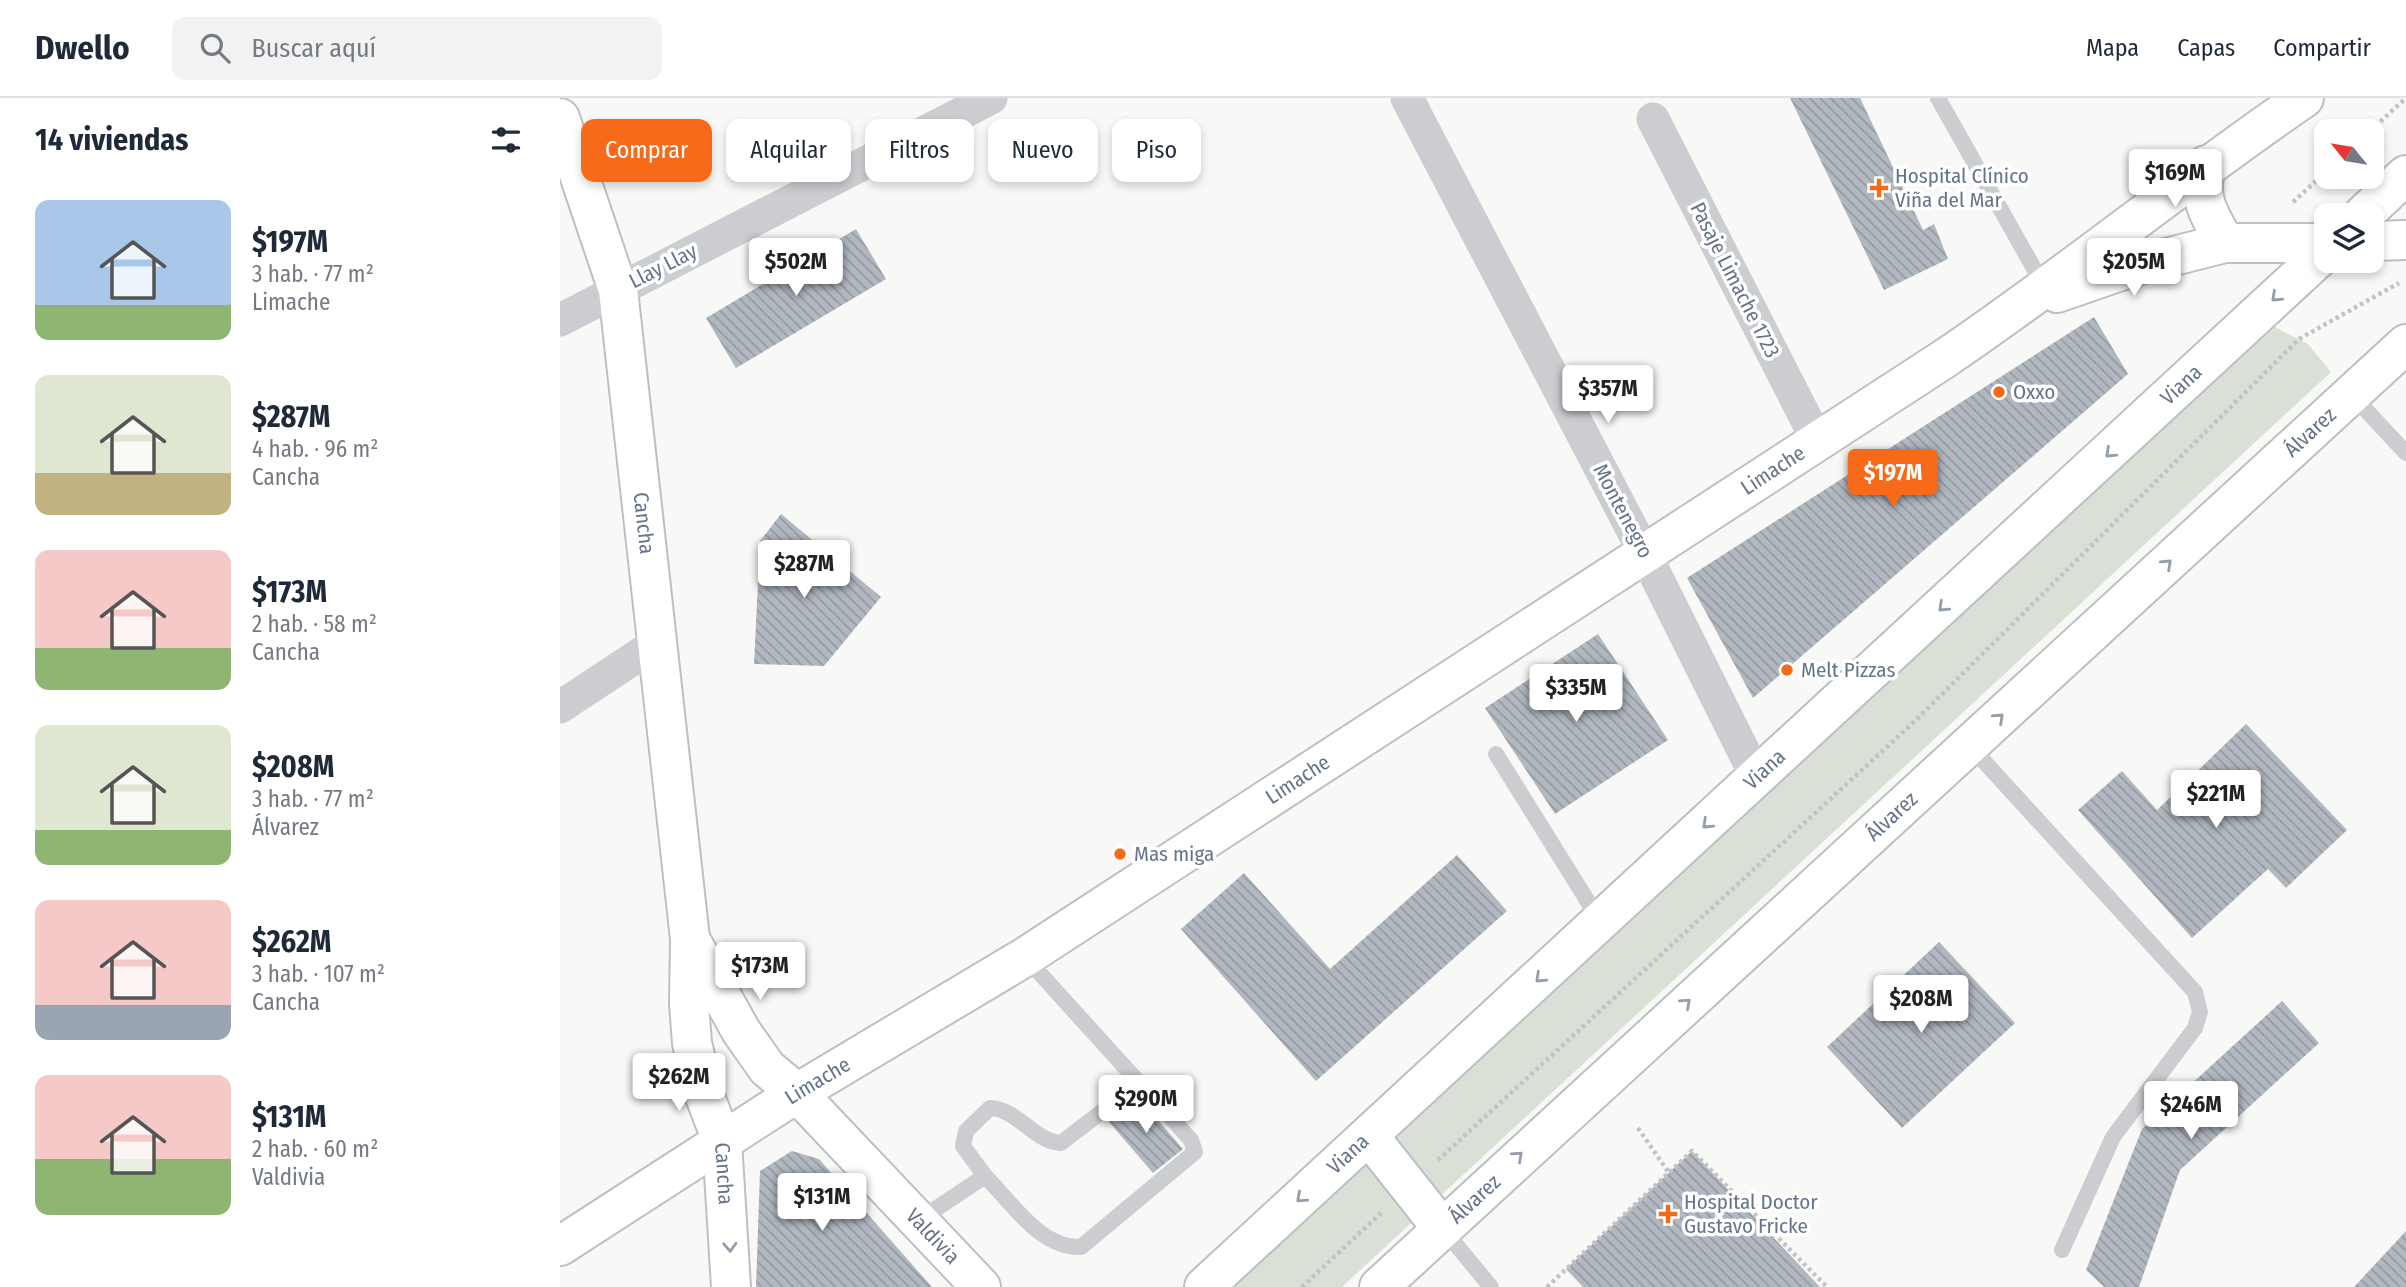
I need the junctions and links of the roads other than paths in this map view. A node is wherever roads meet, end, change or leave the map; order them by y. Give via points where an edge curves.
1 (992, 98) edge
2 (1407, 98) edge
3 (1938, 98) edge
4 (2304, 98) edge
5 (560, 118) edge
6 (1653, 119) dead end
7 (2206, 165) junction
8 (2406, 175) edge
9 (2376, 203) edge
10 (2406, 240) edge
11 (2384, 241) edge
12 (2225, 243) junction
13 (2314, 243) edge
14 (2314, 262) edge
15 (618, 290) junction
16 (2037, 296) junction
17 (560, 320) edge
18 (2406, 344) edge
19 (2351, 394) junction
20 (1816, 440) junction
21 (2406, 453) edge
22 (1644, 552) junction
23 (657, 643) junction
24 (560, 708) edge
25 (1969, 745) junction
26 (1496, 754) dead end
27 (1757, 778) junction
28 (1601, 922) junction
29 (690, 939) junction
30 (1025, 957) junction
31 (1139, 1083) junction
32 (797, 1093) junction
33 (1369, 1136) junction
34 (722, 1142) junction
35 (985, 1176) junction
36 (919, 1220) junction
37 (1441, 1227) junction
38 (560, 1246) edge
39 (2062, 1250) dead end
40 (731, 1287) edge
41 (981, 1287) edge
42 (1204, 1287) edge
43 (1379, 1287) edge
44 (1491, 1287) edge

1 - 15 street, Llay Llay
2 - 22 street, Montenegro
3 - 16 lane
4 - 7 main road, Limache
5 - 15 main road, Cancha
6 - 20 street, Pasaje Limache 1723
7 - 12 main road via 2200,185
7 - 16 main road, Limache
8 - 9 main road
10 - 11 main road
12 - 13 main road, Limache
12 - 16 main road, Limache
14 -> 27 main road, Viana
15 - 17 street, Llay Llay
15 - 23 main road, Cancha
16 - 20 main road, Limache
18 - 19 main road, Álvarez
19 - 21 lane
25 -> 19 main road, Álvarez
20 - 22 main road, Limache
22 - 27 street, Montenegro
22 - 30 main road, Limache
23 - 24 street
23 - 29 main road, Cancha
37 -> 25 main road, Álvarez
25 - 39 lane via 2195,992 2200,1012 2195,1028 2113,1137
26 - 28 lane
27 -> 28 main road, Viana
28 -> 33 main road, Viana
29 - 32 main road, Cancha via 741,1031 767,1068
29 - 34 main road, Cancha via 692,1043
30 - 31 lane
30 - 32 main road, Limache
31 - 35 lane via 1061,1143 1050,1143 1001,1108 990,1108 966,1131 963,1146
31 - 35 lane via 1191,1140 1195,1152 1082,1247 1066,1248 1048,1240
32 - 34 main road, Limache
32 - 36 main road, Valdivia
33 - 37 main road
33 -> 42 main road, Viana
34 - 38 main road, Limache
34 -> 40 main road, Cancha
35 - 36 lane
36 - 41 main road, Valdivia
37 - 43 main road, Álvarez
37 - 44 lane

